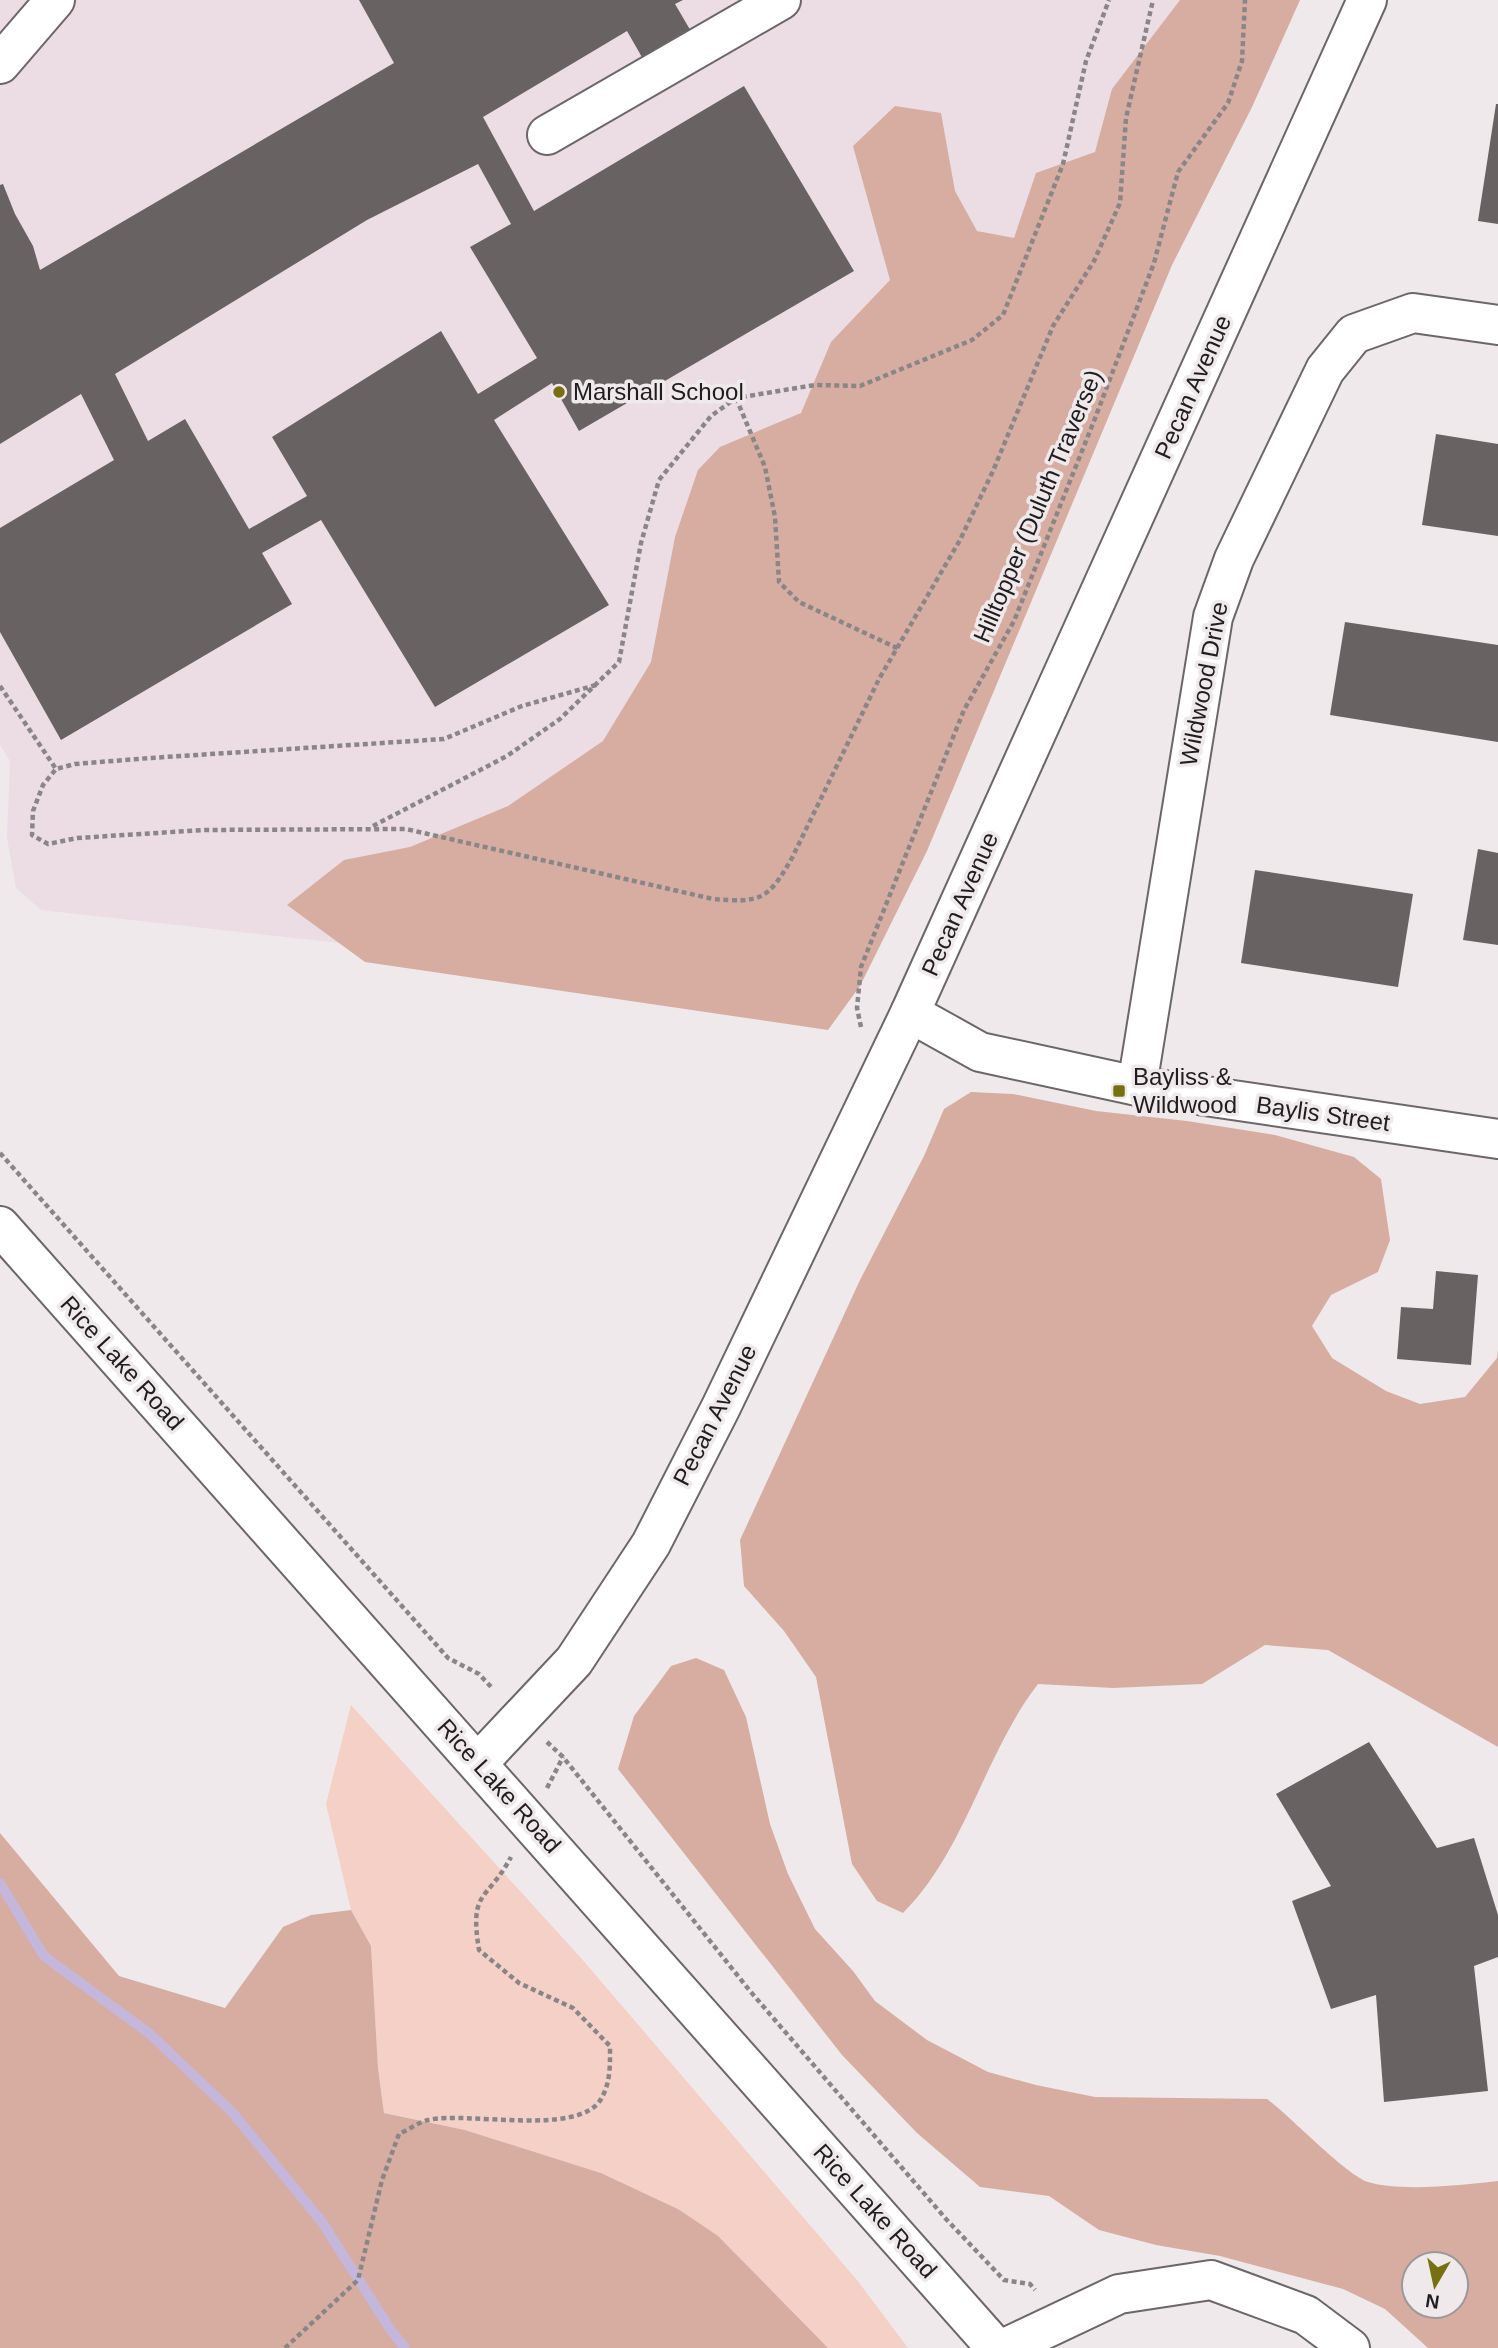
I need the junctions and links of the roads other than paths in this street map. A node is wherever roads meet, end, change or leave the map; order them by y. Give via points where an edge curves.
1 (55, 0) edge
2 (780, 0) edge
3 (1367, 0) edge
4 (0, 64) edge
5 (547, 135) dead end
6 (1498, 325) edge
7 (910, 1013) junction
8 (1137, 1086) junction
9 (1498, 1139) edge
10 (0, 1226) edge
11 (478, 1763) junction
12 (996, 2348) edge
13 (1005, 2348) edge
14 (1350, 2348) edge

1 - 4 street
2 - 5 street
3 - 7 street, Pecan Avenue
6 - 8 street, Wildwood Drive via 1413,313 1354,334 1325,370 1292,436 1234,559 1209,636
7 - 8 street, Baylis Street via 980,1052
7 - 11 street, Pecan Avenue via 651,1544 574,1661
8 - 9 street, Baylis Street
10 - 11 street, Rice Lake Road
11 - 12 street, Rice Lake Road
13 - 14 street via 1119,2294 1210,2280 1306,2315

